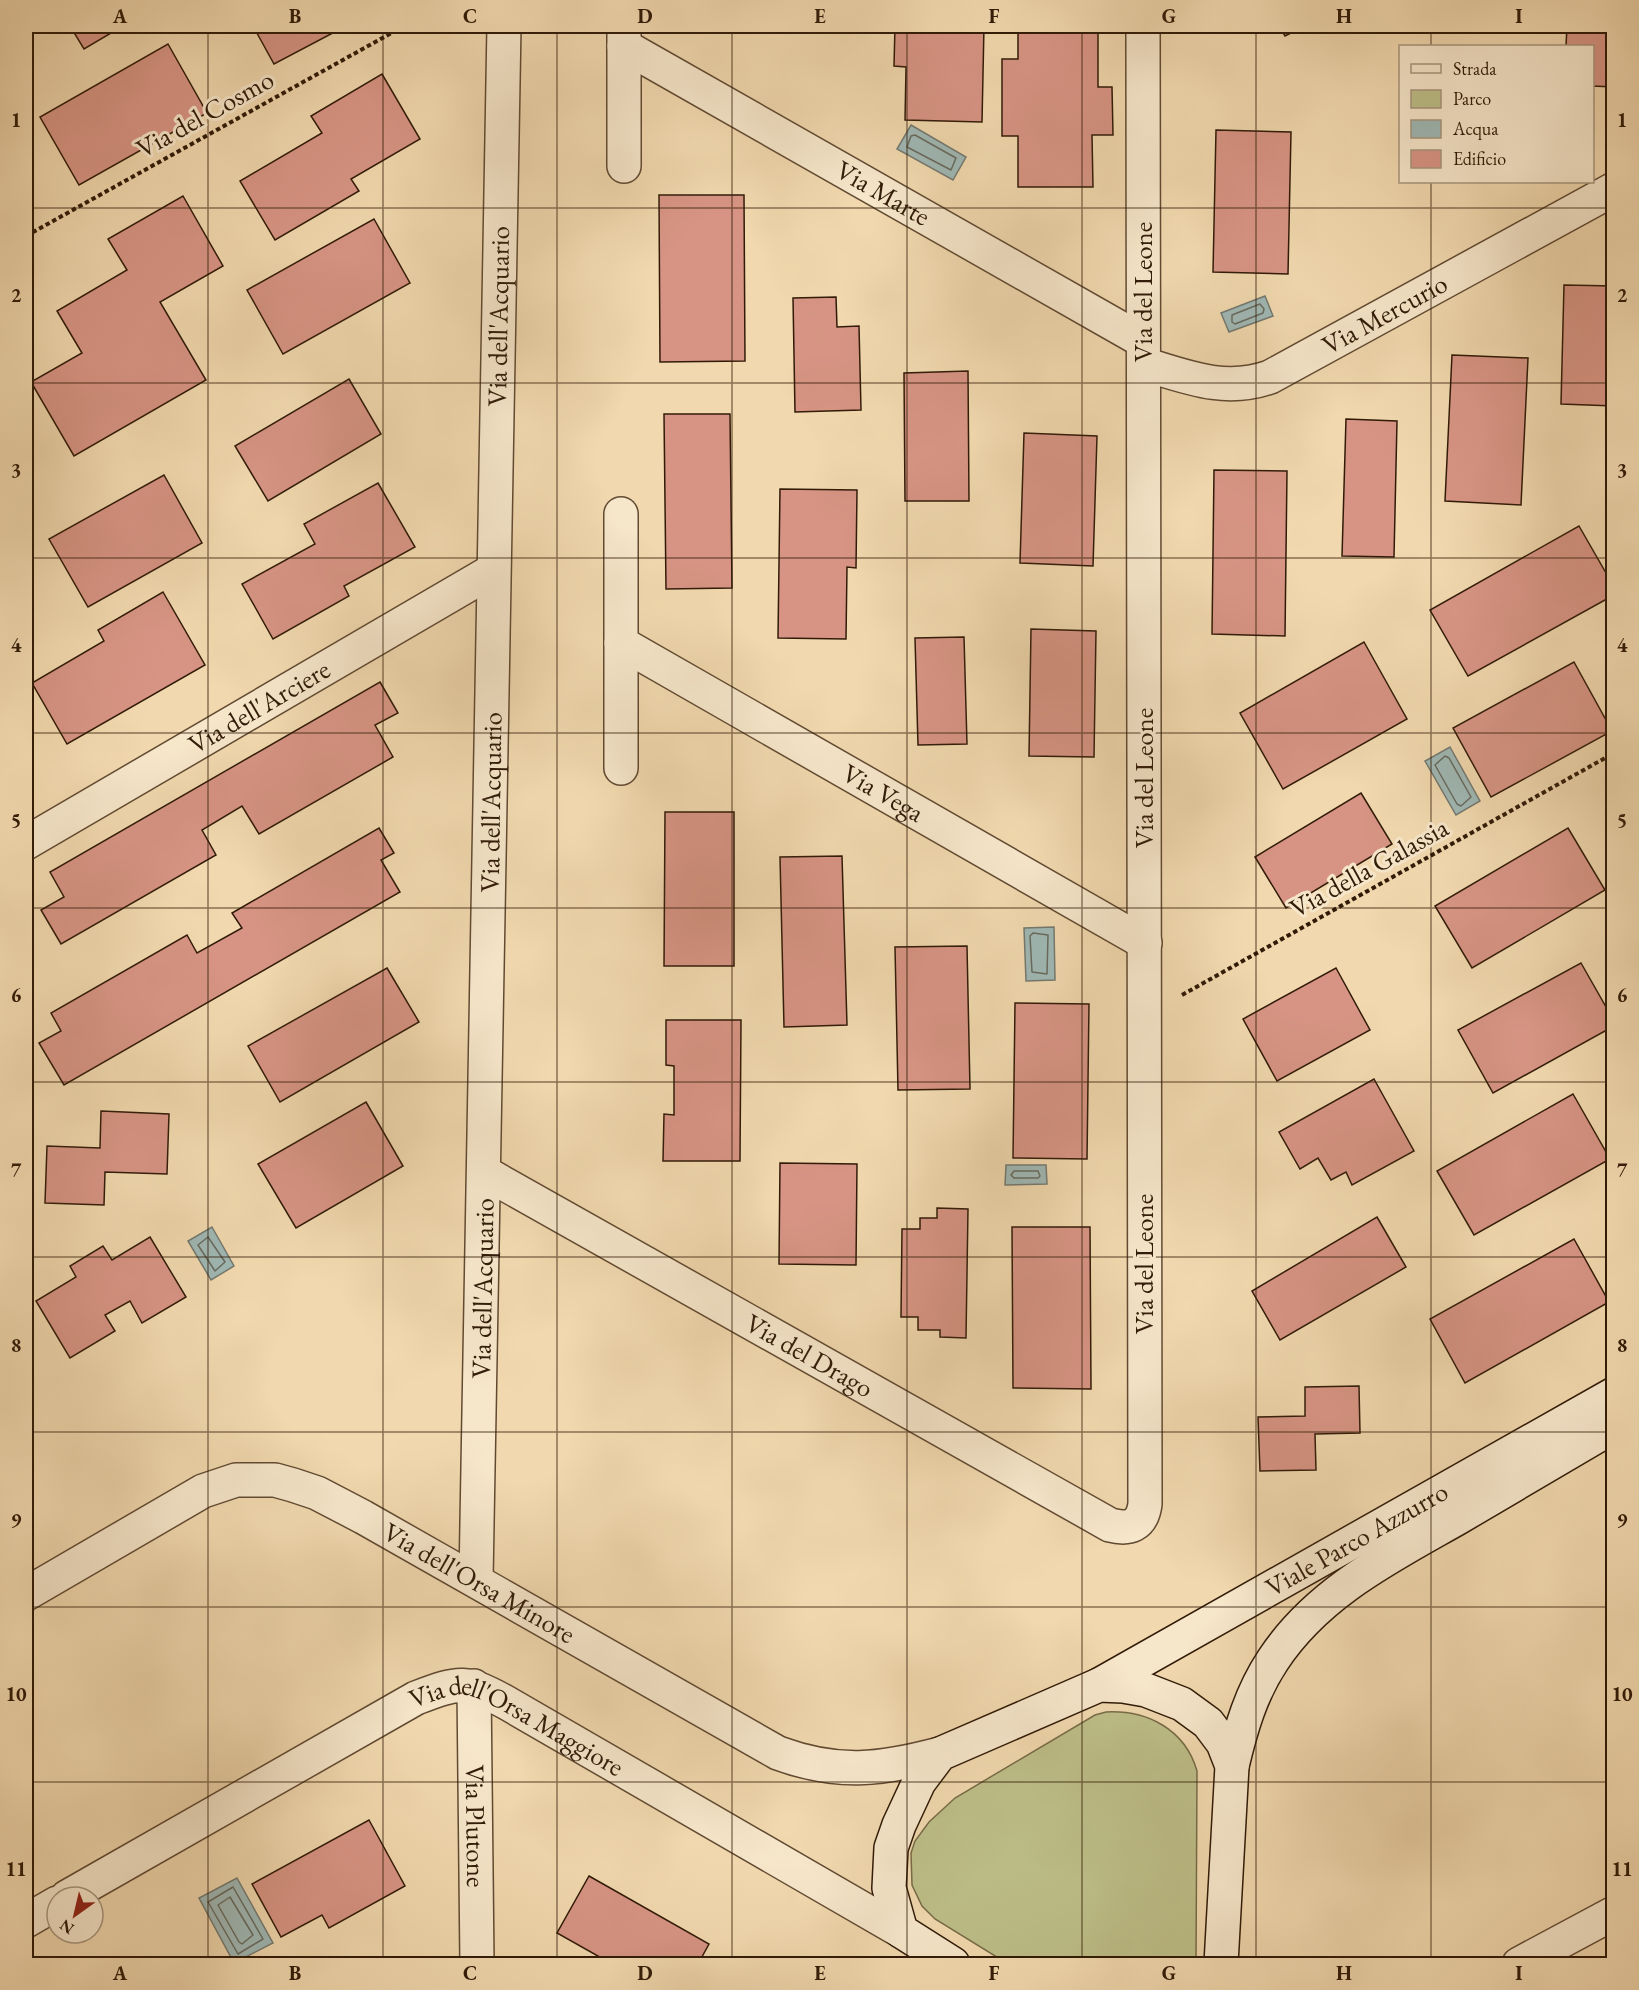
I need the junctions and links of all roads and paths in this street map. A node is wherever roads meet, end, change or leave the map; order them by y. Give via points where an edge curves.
1 (404, 26) edge
2 (504, 26) edge
3 (1143, 26) edge
4 (624, 36) edge
5 (624, 166) dead end
6 (1614, 189) edge
7 (26, 236) edge
8 (1143, 352) junction
9 (621, 514) dead end
10 (492, 571) junction
11 (621, 643) junction
12 (1614, 753) edge
13 (621, 768) dead end
14 (26, 843) edge
15 (1144, 943) junction
16 (1144, 1016) junction
17 (487, 1174) junction
18 (1614, 1394) edge
19 (1614, 1426) edge
20 (1134, 1527) joint
21 (476, 1579) junction
22 (26, 1594) edge
23 (1099, 1685) junction
24 (474, 1686) junction
25 (940, 1754) junction
26 (1232, 1766) junction
27 (88, 1885) edge
28 (45, 1910) edge
29 (1614, 1913) edge
30 (26, 1921) edge
31 (901, 1931) junction
32 (1568, 1951) edge
33 (477, 1965) edge
34 (953, 1965) edge
35 (1221, 1965) edge
36 (1520, 1965) edge

1 - 7 path, Via del Cosmo
2 - 10 street, Via dell'Acquario
3 - 8 street, Via del Leone
4 - 5 street, Via Marte
4 - 8 street, Via Marte
6 - 8 street, Via Mercurio via 1270,377 1238,385 1213,384
8 - 15 street, Via del Leone
9 - 11 street
10 - 14 street, Via dell'Arciere
10 - 17 street, Via dell'Acquario
11 - 13 street
11 - 15 street, Via Vega
12 - 16 path, Via della Galassia
15 - 16 street, Via del Leone
16 - 20 street, Via del Leone via 1145,1504
17 - 20 street, Via del Drago via 1110,1525
17 - 21 street, Via dell'Acquario
18 - 23 street, Viale Parco Azzurro
19 - 26 street, Viale Parco Azzurro via 1368,1570 1328,1599 1275,1657 1260,1681
21 - 22 street, Via dell'Orsa Minore via 317,1493 275,1480 253,1479 203,1491
21 - 25 street, Via dell'Orsa Minore via 778,1753 845,1769 892,1766
23 - 25 street, Viale Parco Azzurro
23 - 26 street, Viale Parco Azzurro via 1146,1690 1182,1704 1208,1723 1223,1743
24 - 27 street, Via dell'Orsa Maggiore via 449,1685 416,1698
24 - 31 street, Via dell'Orsa Maggiore
24 - 33 street, Via Plutone
25 - 31 street via 908,1803 891,1848 889,1888
26 - 35 street, Viale Parco Azzurro
28 - 30 street
29 - 32 street
31 - 34 street
32 - 36 street

